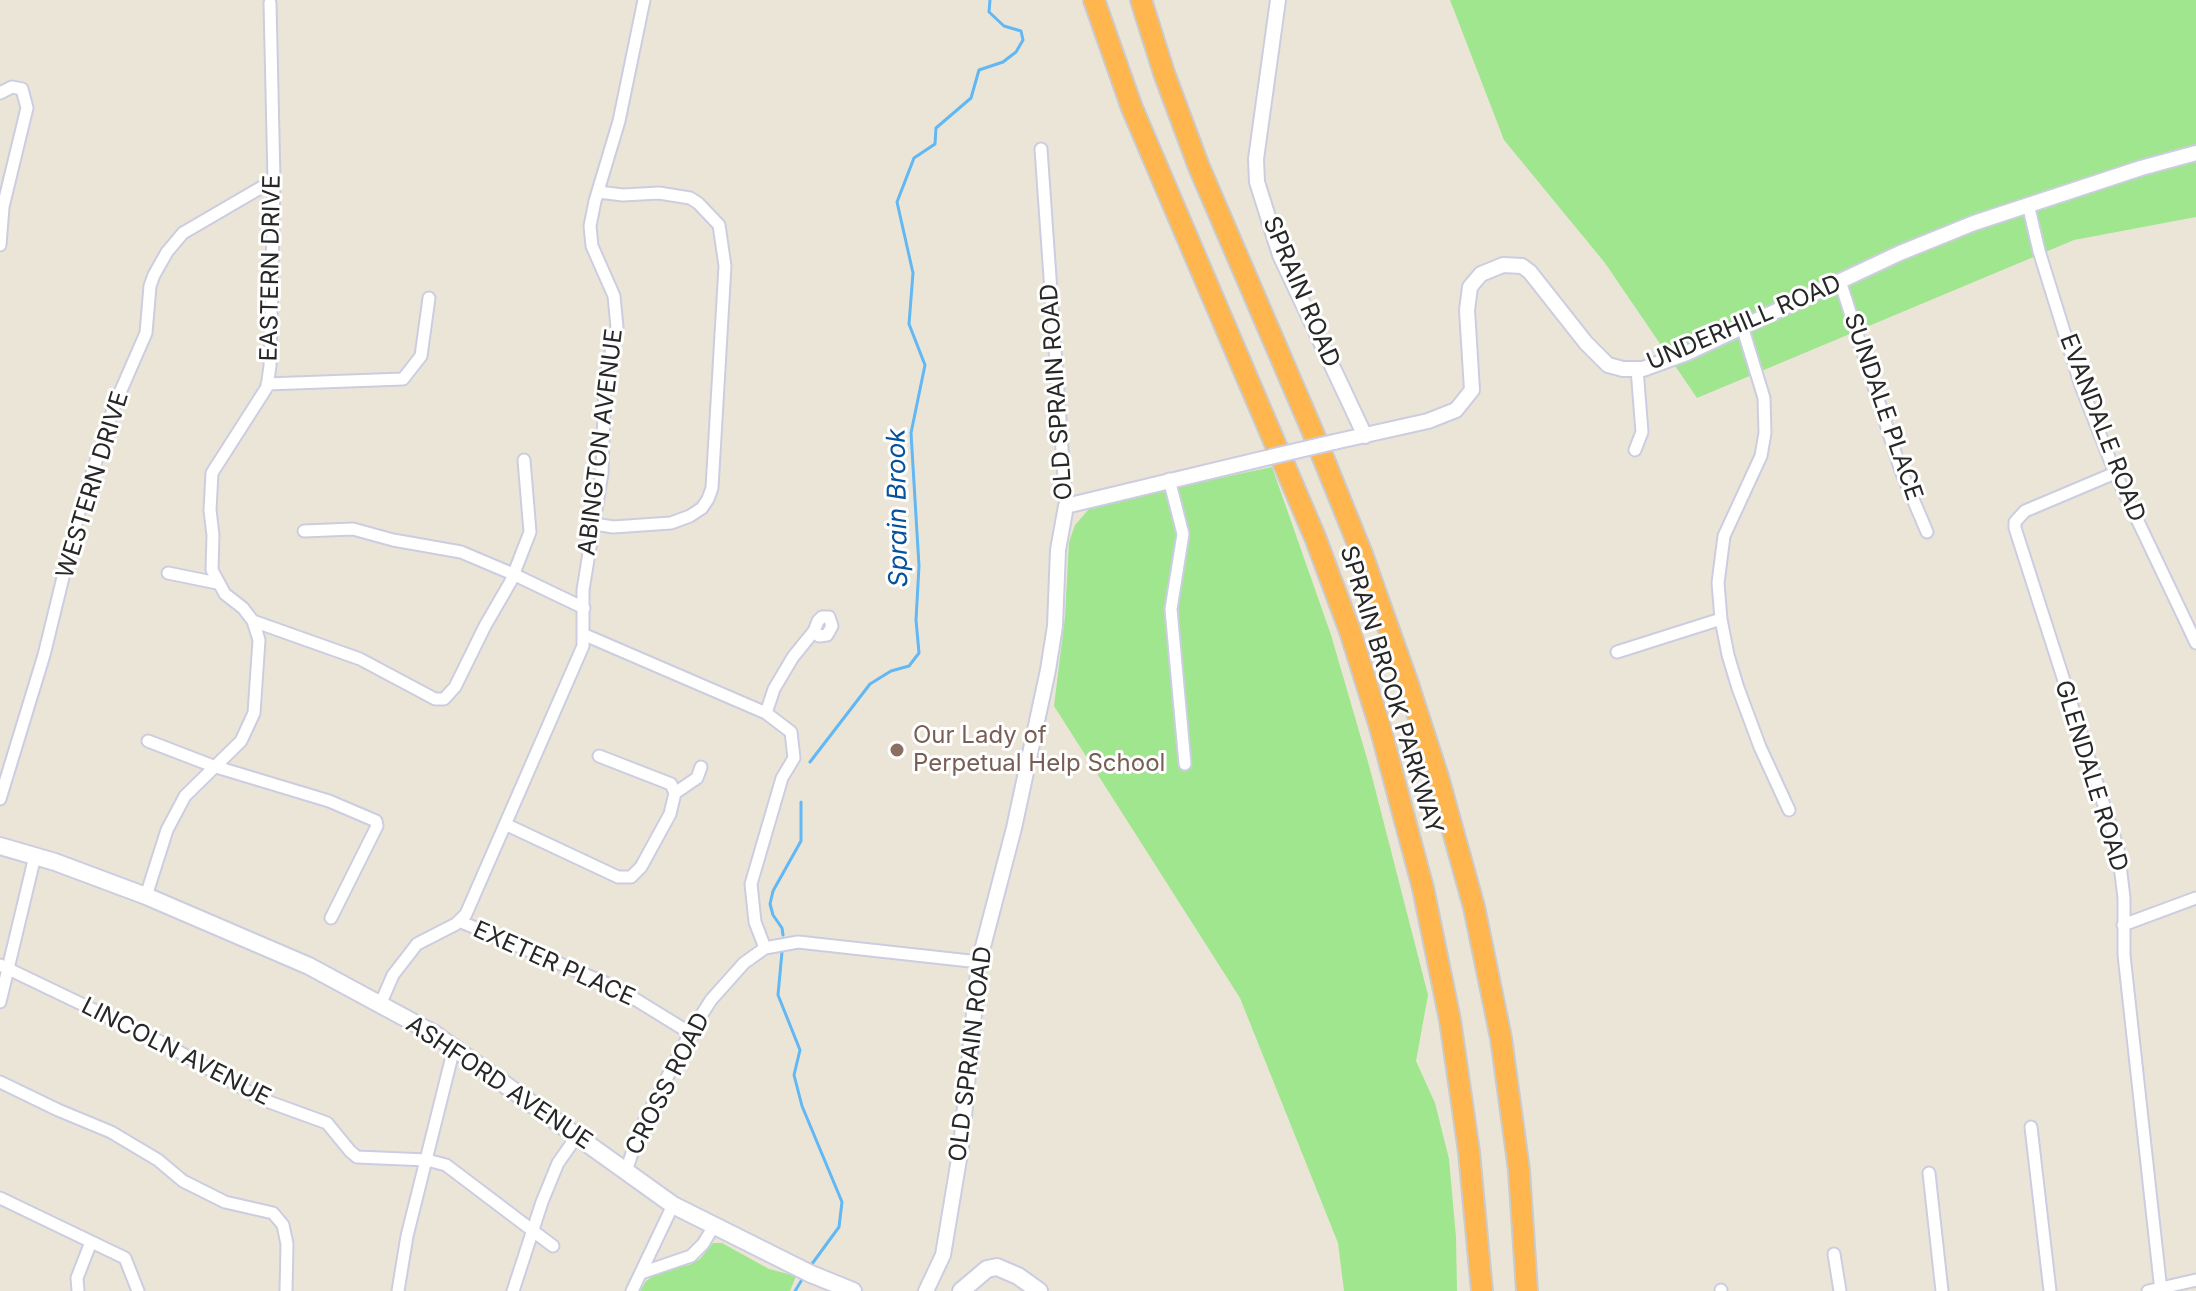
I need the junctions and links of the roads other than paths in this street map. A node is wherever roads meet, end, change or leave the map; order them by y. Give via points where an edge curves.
1 (644, 0) edge
2 (1094, 0) edge
3 (1141, 0) edge
4 (1278, 0) edge
5 (270, 3) dead end
6 (0, 93) edge
7 (1041, 149) dead end
8 (2196, 153) edge
9 (274, 180) junction
10 (598, 192) junction
11 (2028, 204) junction
12 (0, 245) edge
13 (1840, 281) junction
14 (429, 298) dead end
15 (1742, 326) junction
16 (1637, 369) junction
17 (267, 384) junction
18 (1365, 436) junction
19 (1635, 450) dead end
20 (524, 460) dead end
21 (2115, 473) junction
22 (1169, 479) junction
23 (1066, 506) junction
24 (595, 524) junction
25 (304, 531) dead end
26 (1927, 532) dead end
27 (168, 573) dead end
28 (513, 574) junction
29 (217, 583) junction
30 (584, 608) junction
31 (1721, 619) junction
32 (253, 621) junction
33 (814, 631) dead end
34 (585, 635) junction
35 (2196, 643) edge
36 (1617, 652) dead end
37 (766, 713) junction
38 (148, 741) dead end
39 (599, 756) dead end
40 (1185, 764) dead end
41 (213, 766) junction
42 (701, 767) dead end
43 (675, 793) junction
44 (0, 799) edge
45 (1789, 810) dead end
46 (505, 824) junction
47 (0, 846) edge
48 (35, 856) junction
49 (146, 896) junction
50 (2196, 898) edge
51 (331, 918) dead end
52 (459, 921) junction
53 (2123, 925) junction
54 (765, 948) junction
55 (979, 962) junction
56 (5, 967) edge
57 (0, 1002) edge
58 (380, 1005) junction
59 (690, 1033) junction
60 (454, 1048) junction
61 (0, 1082) edge
62 (2031, 1127) dead end
63 (577, 1136) junction
64 (427, 1160) junction
65 (626, 1171) junction
66 (1929, 1173) dead end
67 (0, 1198) edge
68 (673, 1205) junction
69 (714, 1226) junction
70 (532, 1231) junction
71 (91, 1242) junction
72 (656, 1242) junction
73 (553, 1246) dead end
74 (1834, 1254) dead end
75 (677, 1259) junction
76 (641, 1273) junction
77 (2196, 1280) edge
78 (2161, 1289) edge
79 (78, 1291) edge
80 (138, 1291) edge
81 (286, 1291) edge
82 (398, 1291) edge
83 (513, 1291) edge
84 (632, 1291) edge
85 (853, 1291) edge
86 (926, 1291) edge
87 (961, 1291) edge
88 (1039, 1291) edge
89 (1482, 1291) edge
90 (1527, 1291) edge
91 (1840, 1291) edge
92 (1942, 1291) edge
93 (2050, 1291) edge
94 (2148, 1291) edge

1 - 10 street, ABINGTON AVENUE
2 - 89 highway, SPRAIN BROOK PARKWAY via 1132,108 1315,537 1377,716 1444,987 1471,1163
3 - 90 highway, SPRAIN BROOK PARKWAY via 1199,167 1366,565 1438,777 1474,907 1501,1038 1519,1170
4 - 18 street, SPRAIN ROAD via 1257,182 1280,255
5 - 9 street, EASTERN DRIVE
6 - 12 street via 17,87 27,102 3,207
7 - 23 street, OLD SPRAIN ROAD
8 - 11 street, UNDERHILL ROAD
9 - 17 street, EASTERN DRIVE
9 - 44 street, WESTERN DRIVE via 183,233 154,275 146,333 115,404 79,512 44,655
10 - 24 street, ABINGTON AVENUE via 590,226 592,246 614,296 617,327 605,379
10 - 24 street via 690,198 719,225 725,266 708,499 702,508 671,523
11 - 13 street, UNDERHILL ROAD
11 - 21 street, EVANDALE ROAD via 2081,386
13 - 15 street, UNDERHILL ROAD
13 - 26 street, SUNDALE PLACE via 1901,471
14 - 17 street via 421,356 403,379
15 - 16 street, UNDERHILL ROAD via 1675,358
15 - 31 street via 1764,398 1765,433 1761,456 1724,536 1718,583
16 - 18 street, UNDERHILL ROAD via 1608,365 1530,272 1503,265 1481,274 1470,287 1473,373 1468,397 1456,410 1428,421
16 - 19 street via 1642,432
17 - 29 street, EASTERN DRIVE via 212,473 212,570
18 - 22 street, UNDERHILL ROAD, bridge
20 - 28 street via 530,532
21 - 35 street, EVANDALE ROAD
21 - 53 street, GLENDALE ROAD via 2025,511 2015,528 2118,849
22 - 23 street, UNDERHILL ROAD
22 - 40 street via 1183,534 1171,609
23 - 55 street, OLD SPRAIN ROAD via 1048,670
24 - 30 street, ABINGTON AVENUE
25 - 28 street via 353,529 461,552
27 - 29 street
28 - 30 street
28 - 32 street via 450,695 435,699 360,659
29 - 32 street
30 - 34 street, ABINGTON AVENUE
31 - 36 street
31 - 45 street via 1738,688
32 - 41 street via 259,640 254,713 241,741
33 - 37 street via 774,689
34 - 37 street
34 - 46 street
37 - 54 street via 791,732 794,758 782,778 751,884 755,922
38 - 41 street
39 - 43 street via 671,784
41 - 49 street via 185,796 167,830
41 - 51 street via 371,817 377,826
42 - 43 street via 697,778
43 - 46 street via 670,814 631,877 618,877
46 - 52 street
47 - 48 main road, ASHFORD AVENUE
48 - 49 main road, ASHFORD AVENUE
48 - 56 street
49 - 58 main road, ASHFORD AVENUE via 309,966
50 - 53 street
52 - 58 street via 417,944 393,975
52 - 59 street, EXETER PLACE via 617,988
53 - 78 street, GLENDALE ROAD
54 - 55 street via 798,942
54 - 59 street, CROSS ROAD via 711,1000
55 - 86 street, OLD SPRAIN ROAD via 961,1147 943,1255
56 - 57 street
56 - 64 street, LINCOLN AVENUE via 169,1046 261,1099 327,1123 357,1157
58 - 60 main road, ASHFORD AVENUE
59 - 65 street, CROSS ROAD via 640,1130
60 - 63 main road, ASHFORD AVENUE
60 - 64 street
61 - 81 street via 111,1132 183,1181 225,1202 273,1213 283,1225 287,1244
62 - 93 street
63 - 65 main road, ASHFORD AVENUE
63 - 70 street via 558,1163
64 - 70 street, LINCOLN AVENUE via 446,1165
64 - 82 street
65 - 68 main road, ASHFORD AVENUE
66 - 92 street
67 - 71 street
68 - 69 main road, ASHFORD AVENUE
68 - 72 street
69 - 75 street via 698,1250
69 - 85 main road, ASHFORD AVENUE
70 - 73 street, LINCOLN AVENUE
70 - 83 street
71 - 79 street via 77,1278
71 - 80 street via 125,1258
72 - 75 street
72 - 76 street
74 - 91 street
75 - 76 street
76 - 84 street
77 - 78 street
78 - 94 street
87 - 88 main road via 997,1267

